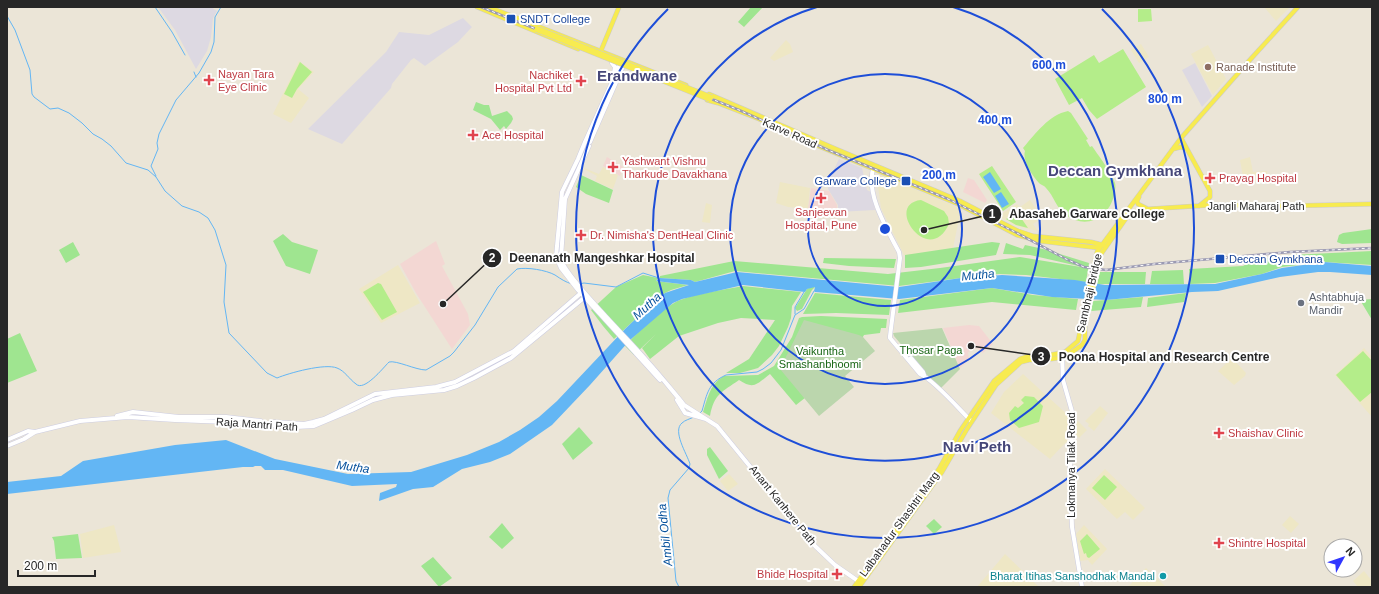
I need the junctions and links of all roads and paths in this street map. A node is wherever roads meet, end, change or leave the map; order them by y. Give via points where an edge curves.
1 (477, 7) edge
2 (489, 7) edge
3 (619, 7) edge
4 (1298, 7) edge
5 (530, 26) junction
6 (601, 51) junction
7 (598, 57) junction
8 (624, 60) junction
9 (612, 63) junction
10 (621, 66) junction
11 (610, 87) junction
12 (719, 101) junction
13 (1182, 138) junction
14 (587, 143) junction
15 (1173, 149) junction
16 (1187, 149) junction
17 (874, 167) junction
18 (1142, 191) junction
19 (1372, 204) edge
20 (1199, 206) junction
21 (1149, 209) junction
22 (1107, 239) junction
23 (1091, 244) junction
24 (1103, 247) junction
25 (1096, 256) junction
26 (1096, 265) junction
27 (580, 290) junction
28 (585, 297) junction
29 (597, 308) junction
30 (1082, 324) junction
31 (1084, 340) joint
32 (529, 341) junction
33 (1064, 355) junction
34 (646, 362) junction
35 (708, 419) junction
36 (970, 421) junction
37 (35, 432) junction
38 (7, 440) edge
39 (7, 446) edge
40 (860, 584) edge
41 (854, 587) edge
42 (1082, 587) edge

1 - 5 main road, Karve Road
2 - 5 main road, Karve Road
3 - 6 main road
4 - 13 main road
5 - 6 main road, Karve Road
5 - 7 main road, Karve Road
5 - 12 main road, bridge
6 - 7 main road
6 - 8 main road, Karve Road
7 - 9 main road, Karve Road
8 - 10 main road
8 - 12 main road, Karve Road
9 - 10 main road, Karve Road
9 - 11 main road via 615,71
10 - 11 main road
10 - 12 main road, Karve Road via 710,101
10 - 14 main road via 607,106
11 - 14 main road
12 - 17 main road, Karve Road
13 - 15 main road
13 - 16 main road
14 - 27 main road via 564,199 561,261
15 - 16 main road via 1181,146
15 - 18 main road
16 - 20 main road via 1210,195
17 - 23 main road, Karve Road via 958,204 1017,235 1040,241
17 - 36 main road via 874,197 900,258 891,333 924,375
18 - 21 main road via 1137,204
18 - 22 main road
19 - 20 main road, Jangli Maharaj Path
20 - 21 main road, Jangli Maharaj Path
21 - 24 main road, Jangli Maharaj Path via 1129,214
22 - 23 main road
22 - 24 main road
23 - 24 main road, Karve Road
23 - 25 main road
24 - 25 main road, Sambhaji Bridge
24 - 26 main road, Sambhaji Bridge
25 - 26 main road, Sambhaji Bridge
26 - 30 main road, Sambhaji Bridge
27 - 28 main road
27 - 29 main road
27 - 32 main road, Raja Mantri Path
28 - 29 main road
28 - 32 main road, Raja Mantri Path
29 - 34 main road
30 - 31 main road, Sambhaji Bridge
30 - 33 main road, Sambhaji Bridge via 1079,339
31 - 33 main road, Lalbahadur Shashtri Marg via 1082,345
32 - 37 main road, Raja Mantri Path via 455,382 436,387 375,394 316,423 268,422 226,417 179,417 133,412
33 - 36 main road, Lalbahadur Shashtri Marg via 1022,362 996,385
33 - 42 main road, Lokmanya Tilak Road via 1064,380 1073,415 1070,467 1072,527
34 - 35 main road, Anant Kanhere Path via 681,401
34 - 35 main road, Anant Kanhere Path via 688,414
35 - 40 main road, Anant Kanhere Path via 730,440 814,546
36 - 40 main road, Lalbahadur Shashtri Marg
37 - 38 main road, Raja Mantri Path via 28,431
37 - 39 main road
40 - 41 main road, Lalbahadur Shashtri Marg

